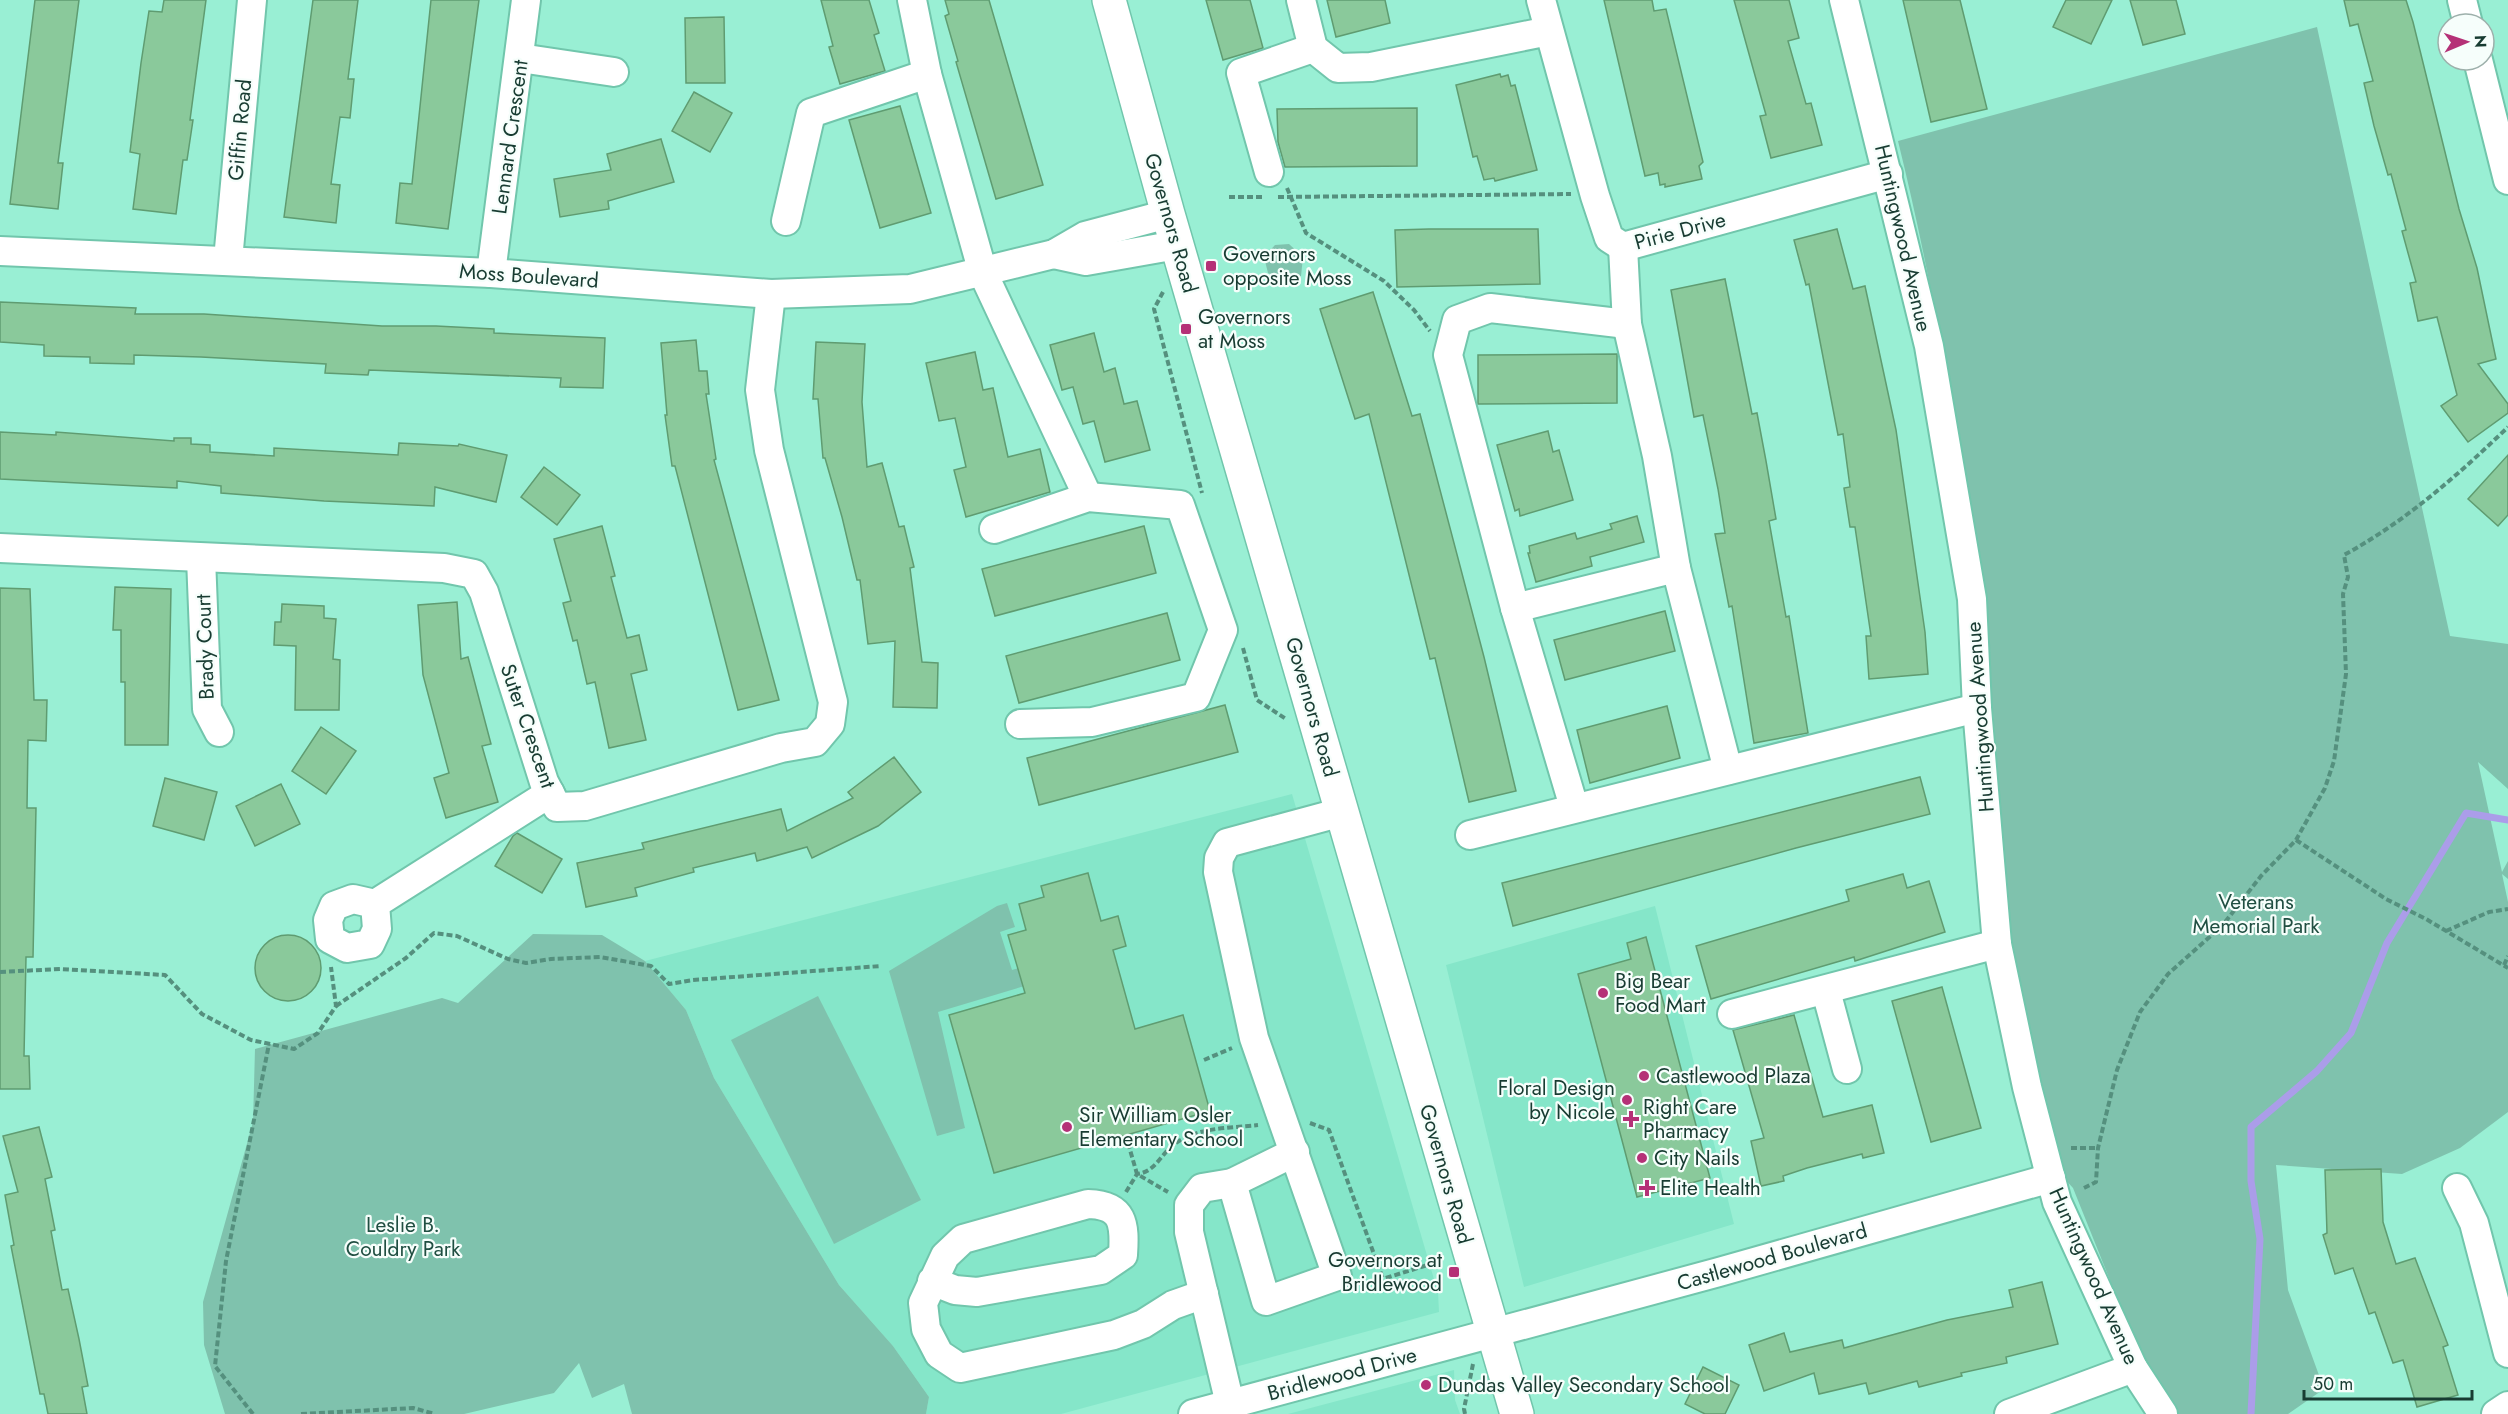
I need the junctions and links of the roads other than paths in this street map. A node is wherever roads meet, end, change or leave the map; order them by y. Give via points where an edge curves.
1 (252, 0) edge
2 (526, 0) edge
3 (912, 0) edge
4 (1109, 0) edge
5 (1300, 0) edge
6 (1541, 0) edge
7 (1844, 0) edge
8 (1549, 31) junction
9 (1313, 48) junction
10 (520, 58) junction
11 (614, 72) dead end
12 (2481, 72) edge
13 (927, 74) junction
14 (1888, 174) junction
15 (2508, 180) edge
16 (1270, 189) road end
17 (1168, 214) junction
18 (786, 220) dead end
19 (1178, 245) junction
20 (1623, 247) junction
21 (0, 251) edge
22 (1054, 254) junction
23 (228, 260) junction
24 (491, 273) junction
25 (983, 273) junction
26 (771, 294) junction
27 (1627, 324) junction
28 (1088, 497) junction
29 (994, 529) dead end
30 (0, 548) edge
31 (201, 558) junction
32 (1676, 568) junction
33 (1515, 608) junction
34 (1977, 708) junction
35 (1020, 724) dead end
36 (219, 732) dead end
37 (1728, 770) junction
38 (550, 793) junction
39 (1574, 807) junction
40 (1342, 812) junction
41 (1470, 835) dead end
42 (375, 904) dead end
43 (1997, 944) junction
44 (1826, 991) junction
45 (1732, 1014) dead end
46 (1847, 1069) dead end
47 (1295, 1152) junction
48 (2051, 1178) junction
49 (1232, 1183) junction
50 (2457, 1188) dead end
51 (932, 1281) junction
52 (1204, 1294) junction
53 (1483, 1347) junction
54 (2508, 1353) edge
55 (2133, 1368) junction
56 (1230, 1404) junction
57 (2508, 1406) edge
58 (1193, 1414) edge
59 (1517, 1414) edge
60 (2009, 1414) edge
61 (2163, 1414) edge
62 (2496, 1414) edge

1 - 23 street, Giffin Road
2 - 10 street, Lennard Crescent
3 - 13 street
4 - 17 main road, Governors Road
5 - 9 street
6 - 8 street, Pirie Drive
7 - 14 street, Huntingwood Avenue
8 - 9 street via 1371,67 1338,68
8 - 20 street, Pirie Drive via 1609,238
9 - 16 street via 1241,73
10 - 11 street
10 - 24 street, Lennard Crescent
12 - 15 street
13 - 18 street via 811,113
13 - 25 street
14 - 20 street, Pirie Drive
14 - 34 street, Huntingwood Avenue via 1929,346 1972,599
17 - 19 main road, Governors Road
17 - 22 street, Moss Boulevard via 1085,236
19 - 22 street, Moss Boulevard via 1086,261
19 - 40 main road, Governors Road
20 - 27 street
21 - 23 street, Moss Boulevard
22 - 25 street, Moss Boulevard
23 - 24 street, Moss Boulevard
24 - 26 street, Moss Boulevard
25 - 26 street, Moss Boulevard via 910,289
25 - 28 street
26 - 38 street, Suter Crescent via 760,390 769,450 833,702 830,724 815,742 781,748 585,806 557,807
27 - 32 street via 1657,456
27 - 33 street via 1490,308 1456,320 1448,355
28 - 29 street
28 - 35 street via 1180,505 1222,630 1196,697 1092,722
30 - 31 street, Suter Crescent
31 - 36 street, Brady Court via 207,709
31 - 38 street, Suter Crescent via 444,568 474,574 484,592
32 - 33 street
32 - 37 street
33 - 39 street
34 - 37 street
34 - 43 street, Huntingwood Avenue
37 - 39 street
38 - 42 street
39 - 41 street
40 - 47 street via 1227,843 1219,858 1218,872 1254,1038
40 - 53 main road, Governors Road
43 - 44 street
43 - 48 street, Huntingwood Avenue
44 - 45 street
44 - 46 street
47 - 49 street
47 - 49 street via 1337,1276 1266,1300
48 - 53 street, Castlewood Boulevard
48 - 55 street, Huntingwood Avenue via 2057,1202
49 - 52 street via 1202,1188 1190,1205 1189,1232
50 - 54 street via 2474,1223
51 - 51 street via 955,1290 977,1292 1101,1270 1123,1256 1125,1233 1119,1215 1113,1210 1106,1205 1088,1204 963,1239 945,1256
51 - 52 street via 924,1303 926,1329 939,1354 960,1368 1114,1335
52 - 56 street
53 - 56 street, Bridlewood Drive
53 - 59 main road, Governors Road
55 - 60 street
55 - 61 street, Huntingwood Avenue
56 - 58 street, Bridlewood Drive
57 - 62 street

